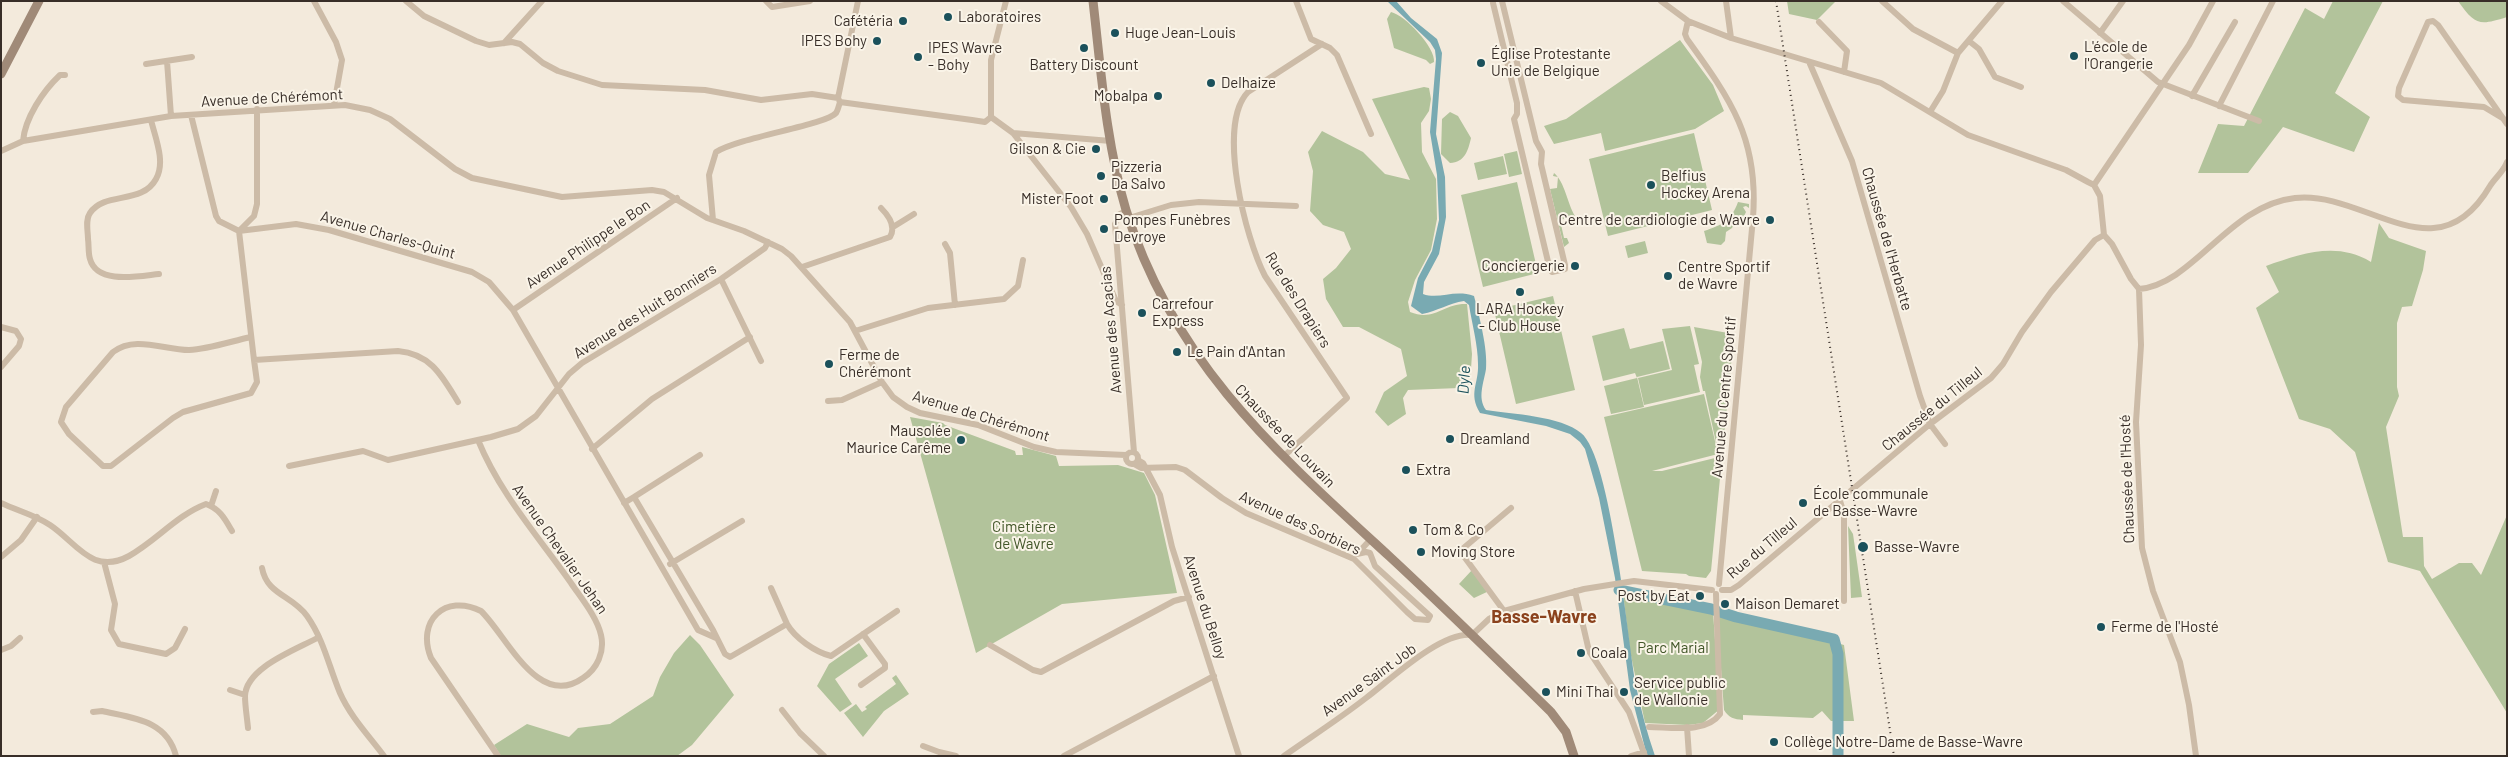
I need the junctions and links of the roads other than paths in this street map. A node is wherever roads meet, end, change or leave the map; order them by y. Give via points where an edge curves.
1 (39, 1) edge
2 (314, 1) edge
3 (406, 1) edge
4 (542, 1) edge
5 (810, 1) edge
6 (858, 1) edge
7 (1006, 1) edge
8 (1093, 1) edge
9 (1296, 1) edge
10 (1502, 1) edge
11 (1662, 1) edge
12 (1726, 1) edge
13 (1882, 1) edge
14 (2063, 1) edge
15 (2123, 1) edge
16 (2213, 1) edge
17 (2273, 1) edge
18 (767, 2) edge
19 (1492, 2) edge
20 (1998, 3) edge
21 (1688, 21) junction
22 (1819, 22) dead end
23 (2235, 22) dead end
24 (2100, 33) junction
25 (1731, 38) junction
26 (1969, 41) junction
27 (504, 44) junction
28 (1322, 44) junction
29 (1958, 53) junction
30 (192, 58) dead end
31 (167, 61) junction
32 (146, 64) dead end
33 (1810, 64) junction
34 (1844, 72) junction
35 (1, 74) edge
36 (65, 76) dead end
37 (2162, 84) junction
38 (2021, 87) dead end
39 (2192, 96) junction
40 (839, 100) junction
41 (334, 105) junction
42 (2219, 106) junction
43 (257, 109) junction
44 (1529, 111) junction
45 (1930, 112) junction
46 (191, 114) junction
47 (1517, 114) junction
48 (172, 116) junction
49 (991, 117) junction
50 (151, 120) junction
51 (2259, 121) dead end
52 (2505, 121) edge
53 (1013, 133) junction
54 (1371, 134) dead end
55 (23, 141) junction
56 (1110, 141) junction
57 (1, 151) edge
58 (2506, 166) edge
59 (2094, 185) junction
60 (677, 198) junction
61 (1241, 204) junction
62 (1296, 206) dead end
63 (882, 208) dead end
64 (914, 214) dead end
65 (1128, 214) junction
66 (713, 220) junction
67 (892, 227) junction
68 (239, 231) junction
69 (2104, 235) junction
70 (768, 242) junction
71 (945, 244) dead end
72 (1024, 260) dead end
73 (802, 267) junction
74 (159, 274) dead end
75 (720, 279) junction
76 (2140, 289) junction
77 (956, 305) junction
78 (1122, 306) junction
79 (513, 310) junction
80 (1, 327) edge
81 (855, 331) junction
82 (750, 336) junction
83 (251, 337) junction
84 (254, 360) junction
85 (761, 362) dead end
86 (1, 367) edge
87 (882, 382) junction
88 (558, 387) junction
89 (828, 401) dead end
90 (458, 402) dead end
91 (1930, 424) junction
92 (478, 440) junction
93 (1945, 444) dead end
94 (592, 449) junction
95 (1134, 452) junction
96 (700, 455) dead end
97 (1283, 457) junction
98 (1126, 458) junction
99 (1136, 462) junction
100 (289, 466) dead end
101 (1146, 468) junction
102 (216, 491) dead end
103 (634, 498) junction
104 (1840, 501) junction
105 (1, 503) edge
106 (624, 503) junction
107 (211, 506) junction
108 (1511, 508) dead end
109 (37, 517) junction
110 (742, 521) dead end
111 (232, 531) dead end
112 (1370, 540) junction
113 (1, 557) edge
114 (1355, 557) junction
115 (104, 562) junction
116 (672, 563) junction
117 (262, 568) dead end
118 (664, 568) junction
119 (1719, 584) junction
120 (770, 588) dead end
121 (1722, 590) junction
122 (1575, 591) junction
123 (1714, 592) junction
124 (1189, 597) junction
125 (1844, 601) dead end
126 (1504, 611) junction
127 (897, 612) dead end
128 (787, 624) junction
129 (185, 629) dead end
130 (863, 634) junction
131 (1472, 635) junction
132 (319, 637) junction
133 (20, 638) dead end
134 (716, 638) junction
135 (990, 645) dead end
136 (1, 650) edge
137 (1214, 676) junction
138 (861, 685) dead end
139 (230, 690) dead end
140 (245, 695) junction
141 (782, 710) dead end
142 (93, 712) dead end
143 (1649, 727) dead end
144 (1687, 727) junction
145 (248, 728) dead end
146 (924, 746) dead end
147 (1644, 754) edge
148 (176, 756) edge
149 (384, 756) edge
150 (498, 756) edge
151 (824, 756) edge
152 (956, 756) edge
153 (1064, 756) edge
154 (1239, 756) edge
155 (1284, 756) edge
156 (1574, 756) edge
157 (1631, 756) edge
158 (1689, 756) edge
159 (2196, 756) edge

1 - 35 main road
2 - 41 street via 342,60
3 - 27 street via 424,16 476,41 489,45
4 - 27 street
5 - 18 street via 772,7
6 - 40 street
7 - 49 street via 991,60
8 - 56 main road, Chaussée de Louvain
9 - 28 street via 1312,39
10 - 19 street via 1498,4
10 - 44 street
11 - 21 street
12 - 25 street
13 - 29 street via 1913,29
14 - 24 street
15 - 24 street
16 - 37 street via 2189,45
17 - 42 street
19 - 47 street
20 - 26 street
21 - 25 street
21 - 119 street, Avenue du Centre Sportif via 1687,38 1730,101 1740,122 1754,179
22 - 34 street via 1847,51
23 - 39 street
24 - 37 street
25 - 33 street
26 - 29 street
26 - 38 street via 1979,49 1995,77
27 - 40 street via 520,44 558,71 602,84 705,90 761,100 812,94
28 - 54 street via 1337,55
28 - 61 street, Rue des Drapiers via 1251,89 1240,103 1233,145
29 - 45 street via 1943,91
30 - 31 street
31 - 32 street
31 - 48 street
33 - 34 street
33 - 91 street, Chaussée de l'Herbatte via 1852,161
34 - 45 street via 1881,83
36 - 55 street via 60,75 42,95 24,130
37 - 39 street
37 - 59 street
39 - 42 street
40 - 49 street via 985,122
40 - 66 street via 833,116 759,135 716,152 709,174
41 - 43 street, Avenue de Chérémont
41 - 60 street, Avenue de Chérémont via 370,110 390,119 455,169 472,178 562,198 652,190
42 - 51 street
43 - 46 street, Avenue de Chérémont
43 - 68 street via 257,204 254,216
44 - 47 street
44 - 47 street via 1542,152 1565,265 1565,269 1558,271 1550,270 1514,119
45 - 59 street via 1968,135 2066,170
46 - 48 street, Avenue de Chérémont
46 - 68 street via 216,216 219,221
48 - 50 street, Avenue de Chérémont
49 - 53 street
50 - 55 street, Avenue de Chérémont
50 - 74 street via 160,160 156,180 143,192 97,206 89,214 87,222 90,259 94,267 123,277
52 - 52 street via 2438,25 2428,22 2398,96 2403,100 2484,107
53 - 56 street
53 - 78 street via 1071,208 1087,234 1116,301
55 - 57 street, Avenue de Chérémont
56 - 65 main road, Chaussée de Louvain
58 - 76 street via 2472,212 2438,228 2401,225 2326,200 2302,197 2280,201 2252,213 2174,275
59 - 69 street via 2100,196
60 - 66 street, Avenue de Chérémont
60 - 79 street, Avenue Philippe le Bon
61 - 62 street
61 - 65 street via 1199,202
61 - 97 street, Rue des Drapiers via 1252,246 1265,276 1346,398
63 - 67 street
64 - 67 street
65 - 78 street, Avenue des Acacias via 1120,214 1115,224
65 - 97 main road, Chaussée de Louvain via 1151,274 1196,356
66 - 70 street, Avenue de Chérémont
67 - 73 street via 892,234 887,239
68 - 79 street, Avenue Charles-Quint via 296,224 339,233 472,272 489,282
68 - 83 street
69 - 76 street
69 - 91 street, Chaussée du Tilleul via 2095,240 2051,292 1997,371
70 - 73 street, Avenue de Chérémont via 782,249
70 - 75 street, Avenue des Huit Bonniers
71 - 77 street via 950,253
72 - 77 street via 1018,286 1009,297
73 - 81 street, Avenue de Chérémont
75 - 82 street
75 - 88 street, Avenue des Huit Bonniers via 582,363
76 - 159 street, Chaussée de l'Hosté via 2141,352 2136,422 2142,548 2153,591 2182,662
77 - 81 street via 923,310
78 - 95 street, Avenue des Acacias
79 - 88 street, Avenue Charles-Quint
80 - 86 street via 16,332 21,341
81 - 87 street, Avenue de Chérémont
82 - 85 street
82 - 94 street via 652,400
83 - 84 street
83 - 84 street via 190,350 136,344 120,346 66,407 61,422 103,466 111,466 183,412 251,393 257,382
84 - 90 street via 398,351 410,353 437,368
87 - 89 street via 842,400
87 - 98 street, Avenue de Chérémont via 902,404 920,412 978,425 1056,452
88 - 92 street, Avenue des Huit Bonniers via 536,416 518,429
88 - 94 street, Avenue Charles-Quint
91 - 93 street, Chaussée de l'Herbatte
91 - 104 street, Chaussée du Tilleul
92 - 100 street, Avenue des Huit Bonniers via 388,460 363,451
92 - 150 street, Avenue Chevalier Jehan via 504,492 548,549 598,626 603,644 599,659 587,676 557,686 530,672 481,611 472,606 452,605 434,616 426,637 431,658
94 - 106 street, Avenue Charles-Quint
95 - 98 street
95 - 99 street
96 - 103 street
97 - 112 main road, Chaussée de Louvain
98 - 99 street, Avenue de Chérémont
99 - 101 street
101 - 114 street, Avenue des Sorbiers via 1170,466 1185,470 1256,518
101 - 124 street, Avenue du Belloy via 1160,495 1172,547
102 - 107 street
103 - 106 street
103 - 116 street
104 - 121 street, Rue du Tilleul via 1739,585 1731,590
104 - 125 street via 1844,514
105 - 109 street
106 - 118 street, Avenue Charles-Quint
107 - 111 street via 222,514
107 - 115 street via 200,507 129,556
108 - 126 street via 1460,551
109 - 113 street via 21,540
109 - 115 street via 83,554
110 - 116 street
112 - 114 street
112 - 131 main road, Chaussée de Louvain
114 - 114 street, Avenue des Sorbiers via 1370,553 1376,566 1430,616 1424,621 1416,619
115 - 129 street via 115,604 111,630 119,644 166,654 176,648
116 - 118 street
116 - 134 street
117 - 132 street via 266,582 302,610
118 - 134 street, Avenue Charles-Quint via 698,630
119 - 121 street
119 - 123 street via 1714,585
120 - 128 street
121 - 123 street, Rue du Tilleul
122 - 123 street via 1627,582
122 - 126 street
122 - 147 street via 1589,652 1629,712
123 - 144 street via 1721,709 1717,719 1702,726
124 - 135 street via 1174,601 1041,672
124 - 137 street, Avenue du Belloy
126 - 131 street via 1489,619
127 - 130 street
128 - 130 street via 792,633 830,656
128 - 134 street via 730,656 725,654
130 - 138 street via 885,668
131 - 155 street, Avenue Saint Job via 1457,636 1414,660
131 - 156 main road, Chaussée de Louvain via 1552,712 1566,732
132 - 140 street via 261,669
132 - 149 street via 343,700
133 - 136 street
137 - 153 street
137 - 154 street, Avenue du Belloy
139 - 140 street
140 - 145 street
141 - 151 street
142 - 148 street via 102,711 154,724 169,738
143 - 144 street
144 - 158 street
146 - 152 street
147 - 157 street

